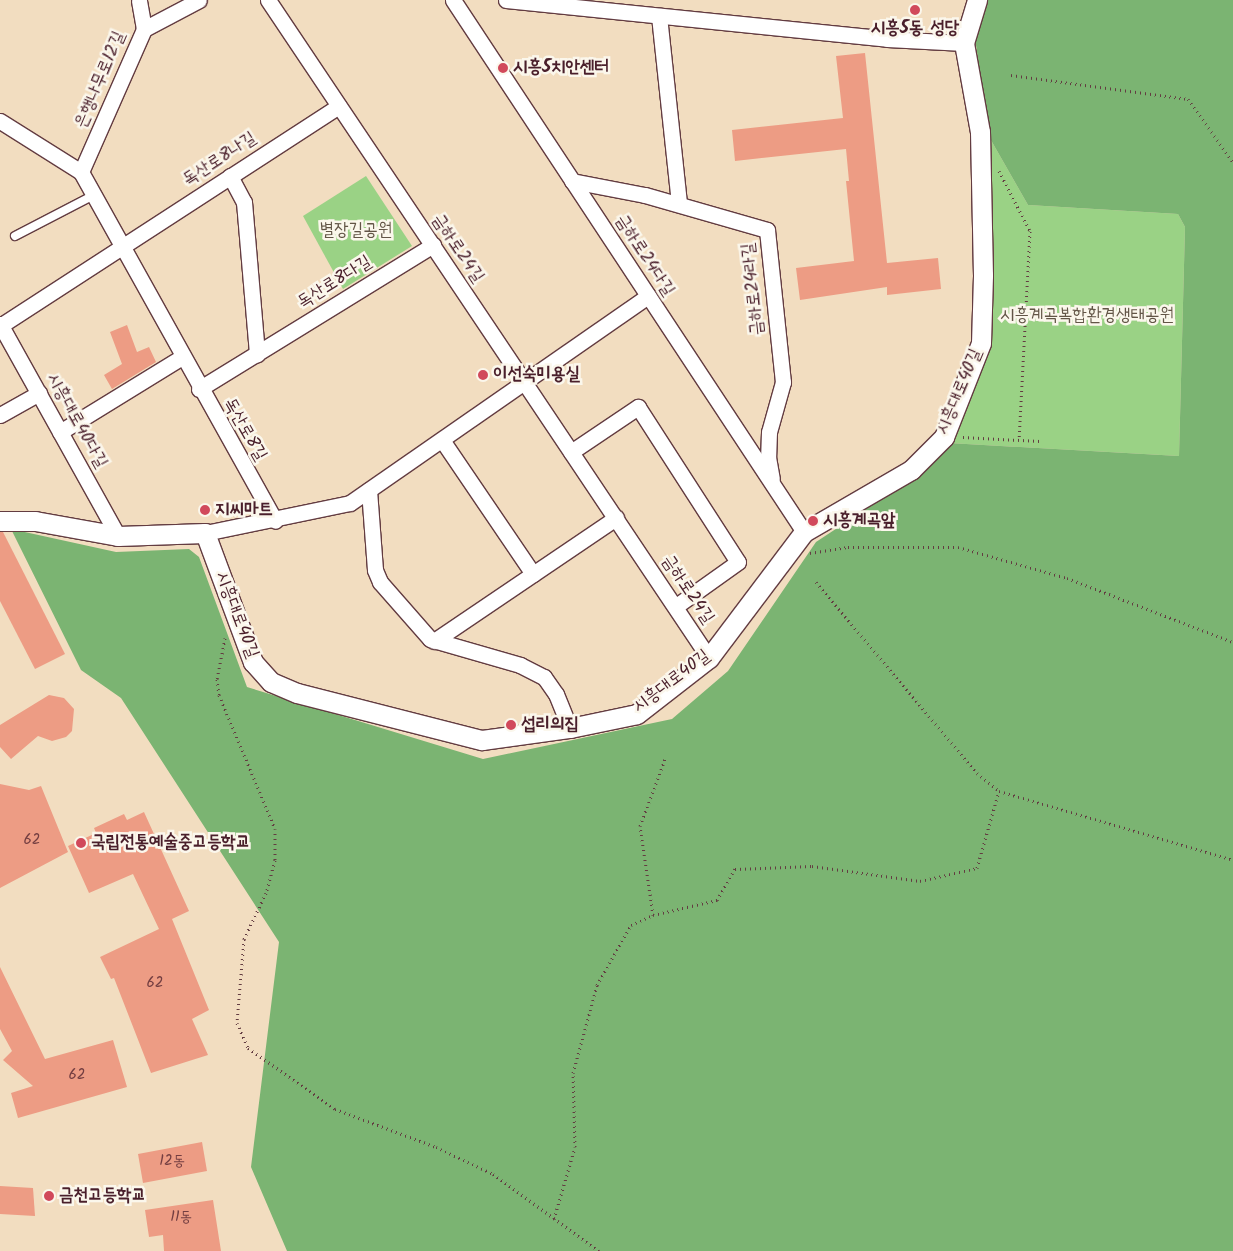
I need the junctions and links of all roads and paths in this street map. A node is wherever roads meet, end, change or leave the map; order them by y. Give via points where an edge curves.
1 (139, 0) edge
2 (199, 0) edge
3 (268, 0) edge
4 (453, 0) edge
5 (506, 0) edge
6 (977, 0) edge
7 (596, 5) edge
8 (659, 16) junction
9 (144, 29) junction
10 (964, 43) junction
11 (1011, 75) dead end
12 (339, 106) junction
13 (0, 121) edge
14 (995, 162) dead end
15 (1233, 162) edge
16 (81, 172) junction
17 (230, 176) junction
18 (572, 181) junction
19 (94, 195) junction
20 (679, 204) junction
21 (16, 236) dead end
22 (433, 245) junction
23 (121, 247) junction
24 (648, 296) junction
25 (0, 325) edge
26 (257, 354) junction
27 (182, 357) junction
28 (526, 384) junction
29 (199, 389) junction
30 (39, 393) junction
31 (0, 415) edge
32 (60, 432) junction
33 (944, 437) junction
34 (1019, 439) junction
35 (442, 440) junction
36 (1040, 441) dead end
37 (571, 452) junction
38 (772, 484) junction
39 (369, 490) junction
40 (616, 518) junction
41 (0, 521) edge
42 (275, 521) junction
43 (804, 532) junction
44 (205, 533) junction
45 (118, 536) junction
46 (782, 557) junction
47 (532, 574) junction
48 (816, 582) dead end
49 (675, 607) junction
50 (237, 621) junction
51 (434, 640) junction
52 (1233, 642) edge
53 (709, 658) junction
54 (570, 728) junction
55 (665, 758) dead end
56 (999, 791) junction
57 (1233, 860) edge
58 (653, 915) junction
59 (554, 1219) junction
60 (598, 1251) edge

1 - 9 street, 은행나무로12길
2 - 9 street
3 - 12 street, 금하로24길
4 - 18 street, 금하로24다길
5 - 7 street
6 - 10 street
7 - 8 street
8 - 10 street via 887,39
8 - 20 street
9 - 16 street, 은행나무로12길
10 - 33 street, 시흥대로40길 via 980,132 981,343
11 - 15 path via 1188,99
12 - 17 street, 독산로8나길
12 - 22 street, 금하로24길
13 - 16 street, 독산로8길
14 - 34 path via 1030,231
16 - 19 street, 독산로8길
17 - 23 street, 독산로8나길
17 - 26 street via 244,202
18 - 20 street, 금하로24라길
18 - 24 street, 금하로24다길
19 - 21 lane
19 - 23 street, 독산로8길
20 - 38 street, 금하로24라길 via 767,230 783,382 770,432 768,457
22 - 26 street, 독산로8다길
22 - 28 street, 금하로24길
23 - 25 street
23 - 27 street, 독산로8길
24 - 28 street
24 - 38 street, 금하로24다길
25 - 30 street, 시흥대로40다길
26 - 29 street, 독산로8다길
27 - 29 street, 독산로8길
27 - 32 street
28 - 35 street
28 - 37 street, 금하로24길
29 - 42 street, 독산로8길
30 - 31 street
30 - 32 street, 시흥대로40다길
32 - 45 street, 시흥대로40다길
33 - 34 path
33 - 43 street, 시흥대로40길 via 911,470
34 - 36 path
35 - 39 street
35 - 47 street
37 - 40 street, 금하로24길
37 - 49 street via 638,408 738,562
38 - 43 street, 금하로24다길
39 - 42 street via 350,502
39 - 51 street via 375,570 380,582
40 - 47 street
40 - 49 street, 금하로24길
41 - 45 street via 35,521
42 - 44 street
43 - 46 street, 시흥대로40길
44 - 45 street
44 - 50 street, 시흥대로40길
46 - 52 path via 848,546 958,547 1067,578
46 - 53 street, 시흥대로40길
47 - 51 street
48 - 56 path via 977,773
49 - 53 street, 금하로24길
50 - 54 street, 시흥대로40길 via 253,662 270,682 297,693 482,740
50 - 59 path via 222,643 217,678 219,695 275,829 275,860 266,894 244,939 237,1023 248,1048 335,1109 436,1147 493,1174
51 - 54 street via 520,665 544,678 556,694
53 - 54 street, 시흥대로40길 via 637,714
55 - 58 path via 640,826
56 - 57 path
56 - 58 path via 977,868 920,881 812,866 735,869 717,900
58 - 59 path via 631,925 597,985 572,1073 575,1147
59 - 60 path

